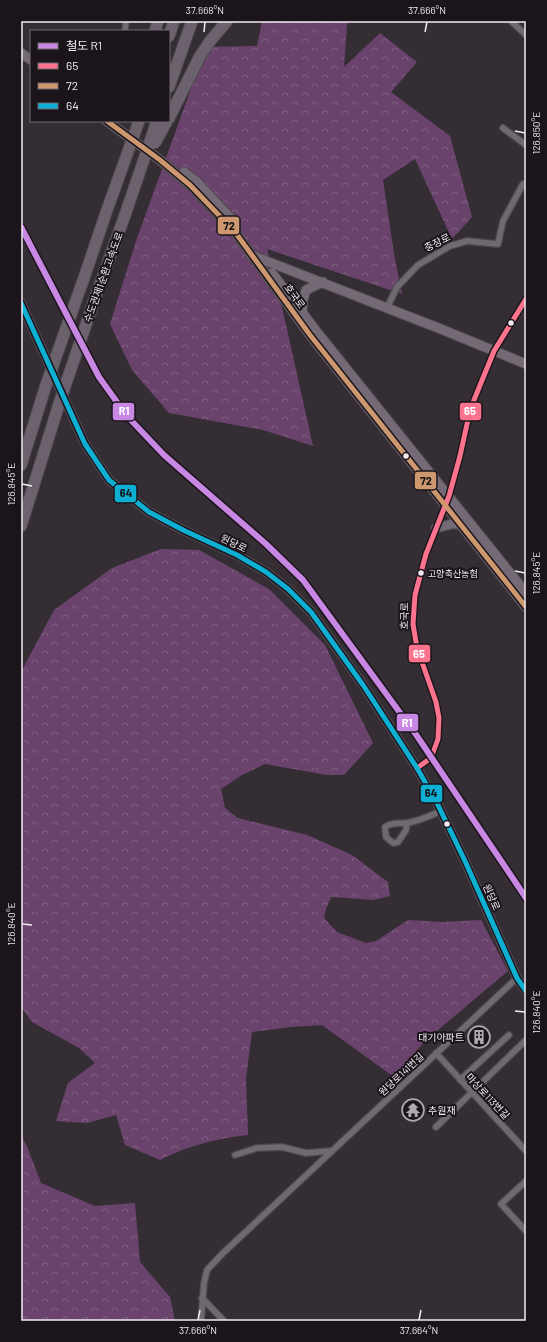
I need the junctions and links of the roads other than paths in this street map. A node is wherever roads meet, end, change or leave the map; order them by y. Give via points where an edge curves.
1 (174, 21) edge
2 (192, 21) edge
3 (227, 21) edge
4 (511, 21) edge
5 (170, 33) edge
6 (526, 35) edge
7 (21, 53) edge
8 (30, 59) edge
9 (21, 60) edge
10 (30, 66) edge
11 (170, 84) edge
12 (171, 114) edge
13 (108, 122) edge
14 (117, 122) edge
15 (134, 122) edge
16 (139, 122) edge
17 (157, 122) edge
18 (166, 122) edge
19 (503, 128) dead end
20 (526, 145) edge
21 (129, 149) junction
22 (140, 171) junction
23 (526, 183) edge
24 (251, 254) junction
25 (261, 258) junction
26 (323, 282) junction
27 (526, 299) edge
28 (21, 303) edge
29 (388, 308) junction
30 (302, 313) junction
31 (494, 351) junction
32 (526, 364) edge
33 (21, 465) edge
34 (449, 496) junction
35 (445, 505) junction
36 (460, 524) junction
37 (21, 526) edge
38 (436, 528) junction
39 (526, 593) edge
40 (526, 607) edge
41 (417, 768) junction
42 (441, 811) junction
43 (407, 822) dead end
44 (517, 978) junction
45 (526, 991) edge
46 (509, 1035) dead end
47 (526, 1040) edge
48 (436, 1053) junction
49 (460, 1080) junction
50 (472, 1092) junction
51 (436, 1127) dead end
52 (332, 1151) junction
53 (526, 1151) edge
54 (235, 1155) dead end
55 (526, 1181) edge
56 (526, 1231) edge
57 (202, 1298) junction
58 (201, 1321) edge
59 (224, 1321) edge

1 - 5 highway
2 - 11 highway
3 - 12 highway via 200,56
4 - 6 street
7 - 8 main road
9 - 10 main road
13 - 24 main road, 호국로 via 190,185 235,232
14 - 25 main road, 호국로 via 196,181 240,229
15 - 21 highway, bridge
16 - 21 highway, 수도권제1순환고속도로, bridge
17 - 22 highway, 수도권제1순환고속도로, bridge
18 - 22 highway, bridge
19 - 20 street
21 - 33 highway, 수도권제1순환고속도로, bridge via 46,385
22 - 37 highway, 수도권제1순환고속도로, bridge via 59,404
23 - 29 street, 충장로 via 523,184 503,222 498,244 467,241 450,246 418,265 397,287
24 - 25 main road
24 - 35 main road, 호국로 via 310,335
25 - 26 main road
25 - 30 main road, 호국로
26 - 29 main road
26 - 30 main road via 306,290
27 - 31 street, 호국로
28 - 41 main road, 원당로 via 85,444 109,480 149,512 237,555 288,589 312,612
29 - 31 main road
30 - 34 main road, 호국로
31 - 32 main road
31 - 34 street, 호국로 via 469,415
34 - 35 street, 호국로
34 - 39 main road, 호국로
35 - 36 main road, 호국로
35 - 38 street, 호국로
36 - 38 main road
36 - 40 main road, 호국로
38 - 41 street, 호국로 via 415,595 413,624 417,648 436,702 439,718 438,739 432,758
41 - 42 main road, 원당로
42 - 43 street
42 - 44 main road, 원당로
44 - 45 main road, 원당로
44 - 48 street, 원당로141번길
46 - 49 street
47 - 50 street
48 - 49 street, 마상로113번길
48 - 52 street, 원당로141번길
49 - 50 street, 마상로113번길
50 - 51 street
50 - 53 street, 마상로113번길
52 - 54 street via 306,1153 282,1147 257,1148
52 - 57 street, 원당로141번길 via 207,1270
55 - 56 street via 501,1204
57 - 58 street, 원당로141번길
57 - 59 street

